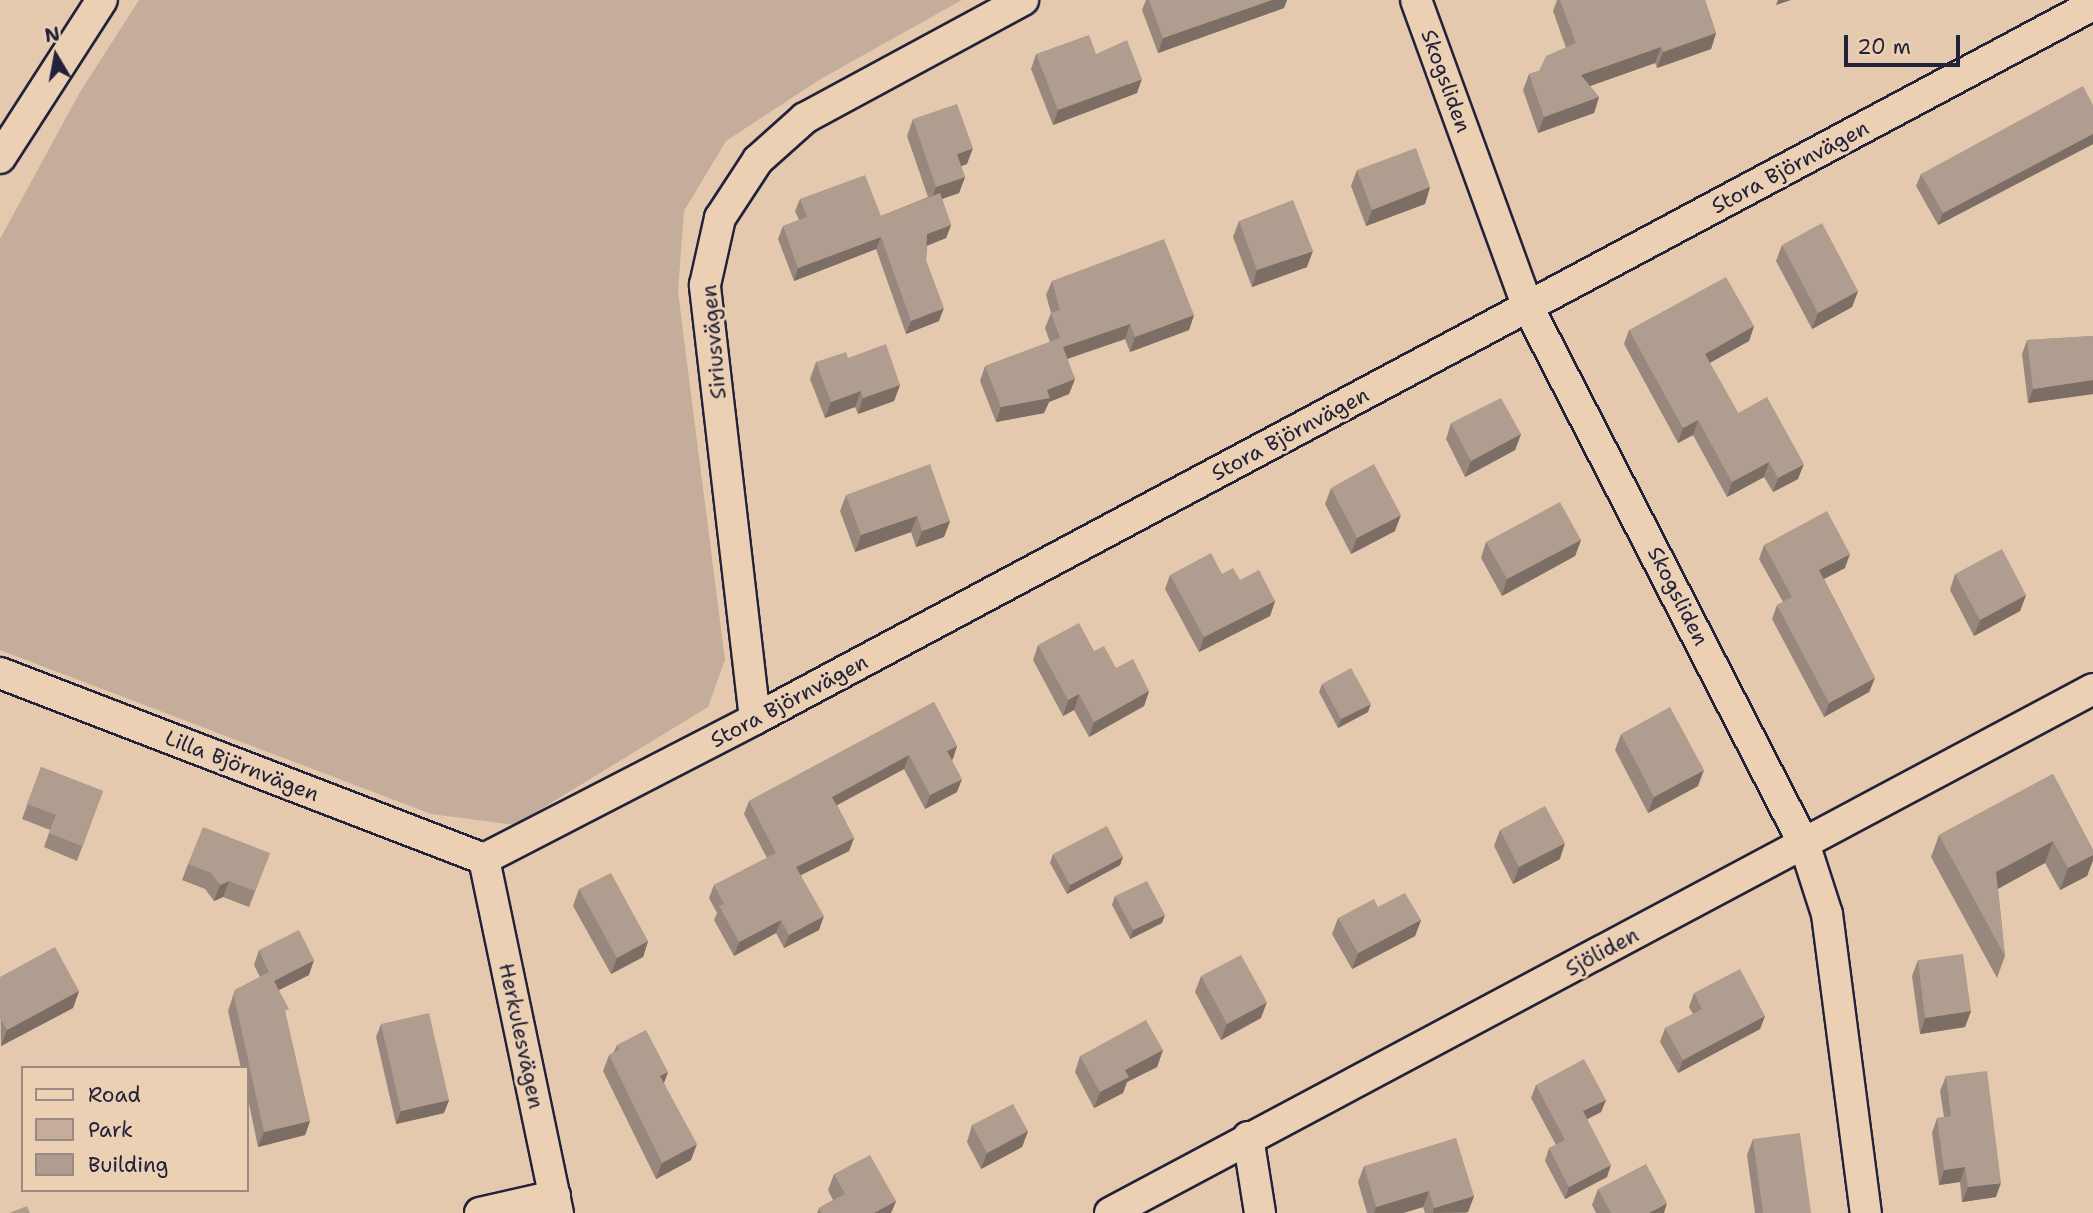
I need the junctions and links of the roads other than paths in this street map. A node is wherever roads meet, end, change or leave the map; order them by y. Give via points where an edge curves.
1 (102, 0) edge
2 (1023, 0) edge
3 (1416, 0) edge
4 (2093, 5) edge
5 (0, 158) edge
6 (1528, 307) junction
7 (0, 673) edge
8 (2093, 689) edge
9 (755, 719) junction
10 (1805, 846) junction
11 (484, 859) junction
12 (1248, 1137) junction
13 (557, 1204) edge
14 (480, 1213) edge
15 (1110, 1213) edge
16 (1260, 1213) edge
17 (1866, 1213) edge

1 - 5 street
2 - 9 street, Siriusvägen via 805,118 758,160 720,218 705,285
3 - 6 street, Skogsliden
4 - 6 street, Stora Björnvägen
6 - 9 street, Stora Björnvägen
6 - 10 street, Skogsliden
7 - 11 street, Lilla Björnvägen
8 - 10 street, Sjöliden
9 - 11 street, Stora Björnvägen
10 - 12 street, Sjöliden
10 - 17 street, Skogsliden via 1827,914
11 - 13 street, Herkulesvägen
12 - 15 street, Sjöliden
12 - 16 street
13 - 14 street

